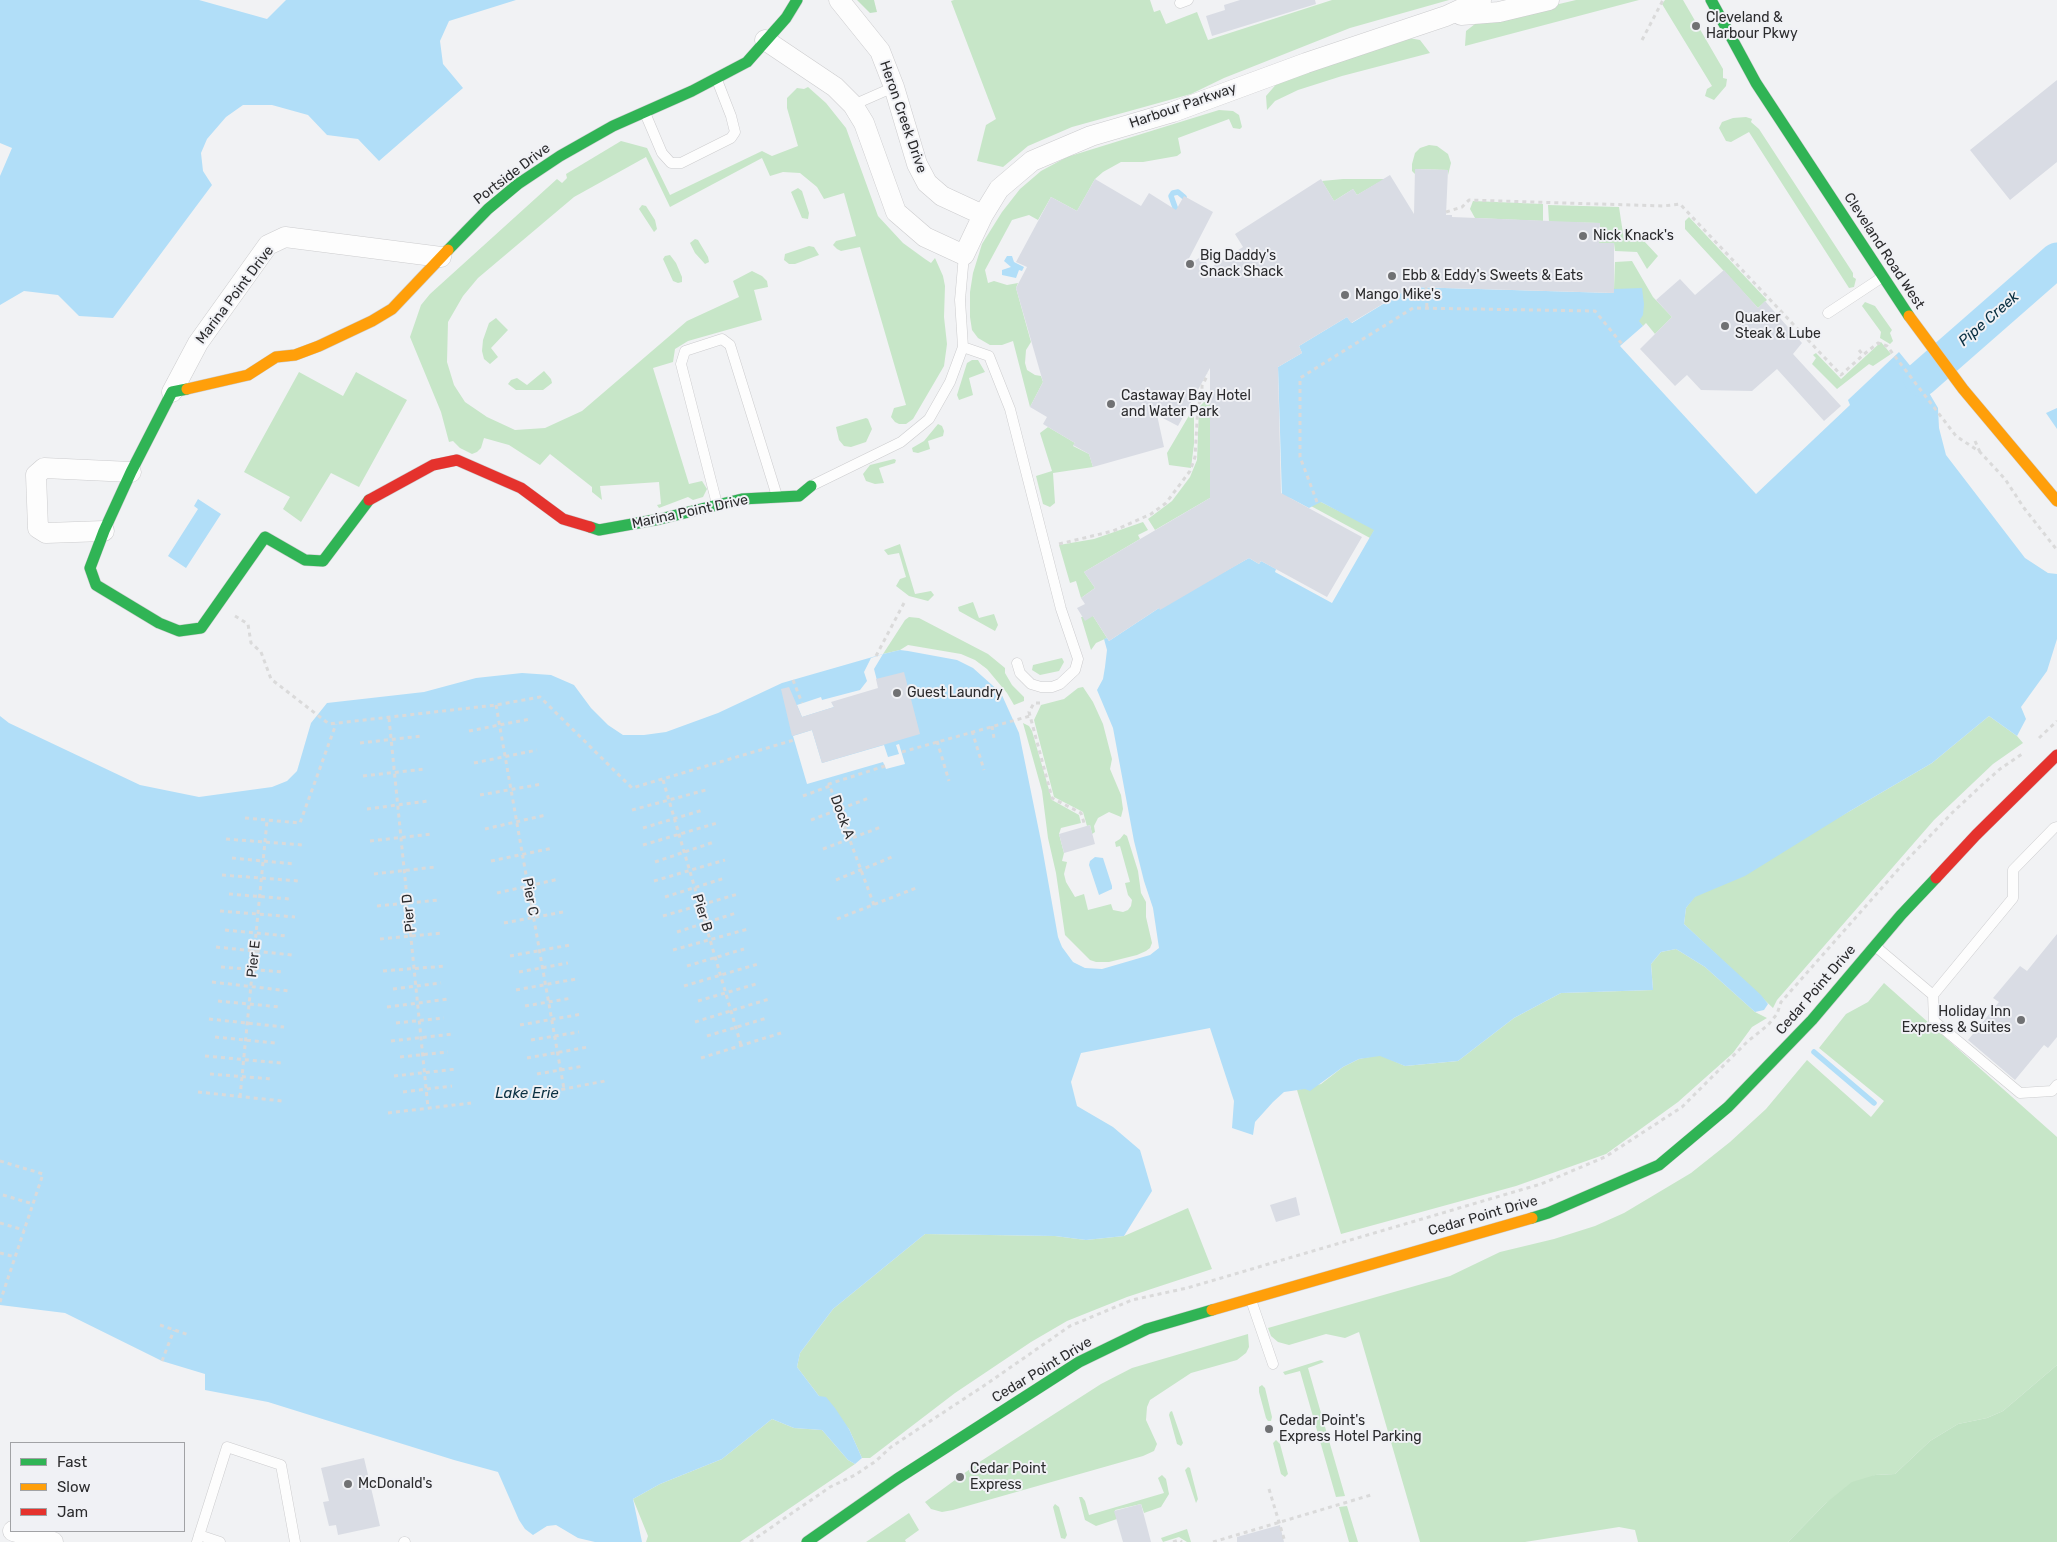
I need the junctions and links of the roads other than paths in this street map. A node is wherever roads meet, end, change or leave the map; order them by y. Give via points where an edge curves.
1 (798, 0) edge
2 (839, 0) edge
3 (1481, 0) edge
4 (1549, 0) edge
5 (1711, 0) edge
6 (1446, 16) junction
7 (765, 40) junction
8 (716, 79) junction
9 (894, 88) junction
10 (853, 105) junction
11 (644, 112) junction
12 (983, 215) junction
13 (964, 255) junction
14 (441, 257) junction
15 (1882, 278) junction
16 (1828, 313) dead end
17 (963, 347) junction
18 (172, 392) junction
19 (131, 472) junction
20 (811, 486) joint
21 (778, 496) junction
22 (2057, 501) edge
23 (717, 505) junction
24 (104, 531) junction
25 (1017, 663) dead end
26 (2057, 755) edge
27 (2057, 827) edge
28 (1875, 946) junction
29 (1932, 995) junction
30 (2055, 1090) edge
31 (1250, 1300) junction
32 (1273, 1364) dead end
33 (10, 1532) edge
34 (198, 1539) edge
35 (53, 1542) edge
36 (220, 1542) edge
37 (295, 1542) edge
38 (807, 1542) edge

1 - 7 main road, Portside Drive
2 - 9 street, Heron Creek Drive via 880,50
3 - 6 street, Harbour Parkway
4 - 6 street, Harbour Parkway via 1499,12
5 - 15 main road, Cleveland Road West via 1756,83
6 - 12 street, Harbour Parkway via 1306,62 1173,112 1091,136 1032,161 998,189
7 - 8 main road, Portside Drive via 747,62
7 - 10 street via 835,87
8 - 11 main road, Portside Drive
8 - 11 lane via 735,132 731,138 681,163 671,163 662,153
9 - 10 lane
9 - 12 street, Heron Creek Drive via 917,164 927,183 942,196
10 - 13 street via 864,123 896,212 925,237
11 - 14 main road, Portside Drive via 560,156 518,184
12 - 13 street, Harbour Parkway
13 - 17 lane, Marina Point Drive via 960,300
14 - 18 main road, Portside Drive via 392,309 372,321 295,355 276,357 248,375
14 - 18 street, Marina Point Drive via 285,238 268,245 198,343
15 - 16 lane
15 - 22 main road, Cleveland Road West via 1963,389
17 - 20 lane, Marina Point Drive via 950,382 929,419 901,442
17 - 25 lane via 989,356 1010,409 1061,609 1078,659 1075,670 1052,687 1032,684 1020,673
18 - 19 main road
19 - 24 main road
19 - 24 street via 44,468 36,475 38,528 46,533
20 - 21 main road, Marina Point Drive via 799,496
21 - 23 main road, Marina Point Drive
21 - 23 lane via 730,345 722,339 685,351 681,364
23 - 24 main road, Marina Point Drive via 599,530 563,519 521,488 457,460 433,465 370,499 323,561 305,560 265,537 201,628 179,631 96,585 90,568
26 - 28 main road, Cedar Point Drive via 1976,834
27 - 29 lane via 2013,870 2013,898
28 - 29 lane
28 - 31 main road, Cedar Point Drive via 1812,1020 1728,1106 1659,1165 1548,1213
29 - 30 lane via 1934,1021 2020,1094
31 - 32 lane
31 - 38 main road, Cedar Point Drive via 1147,1329 1078,1362 897,1479
33 - 35 street
34 - 36 lane
34 - 37 lane via 228,1447 281,1465

